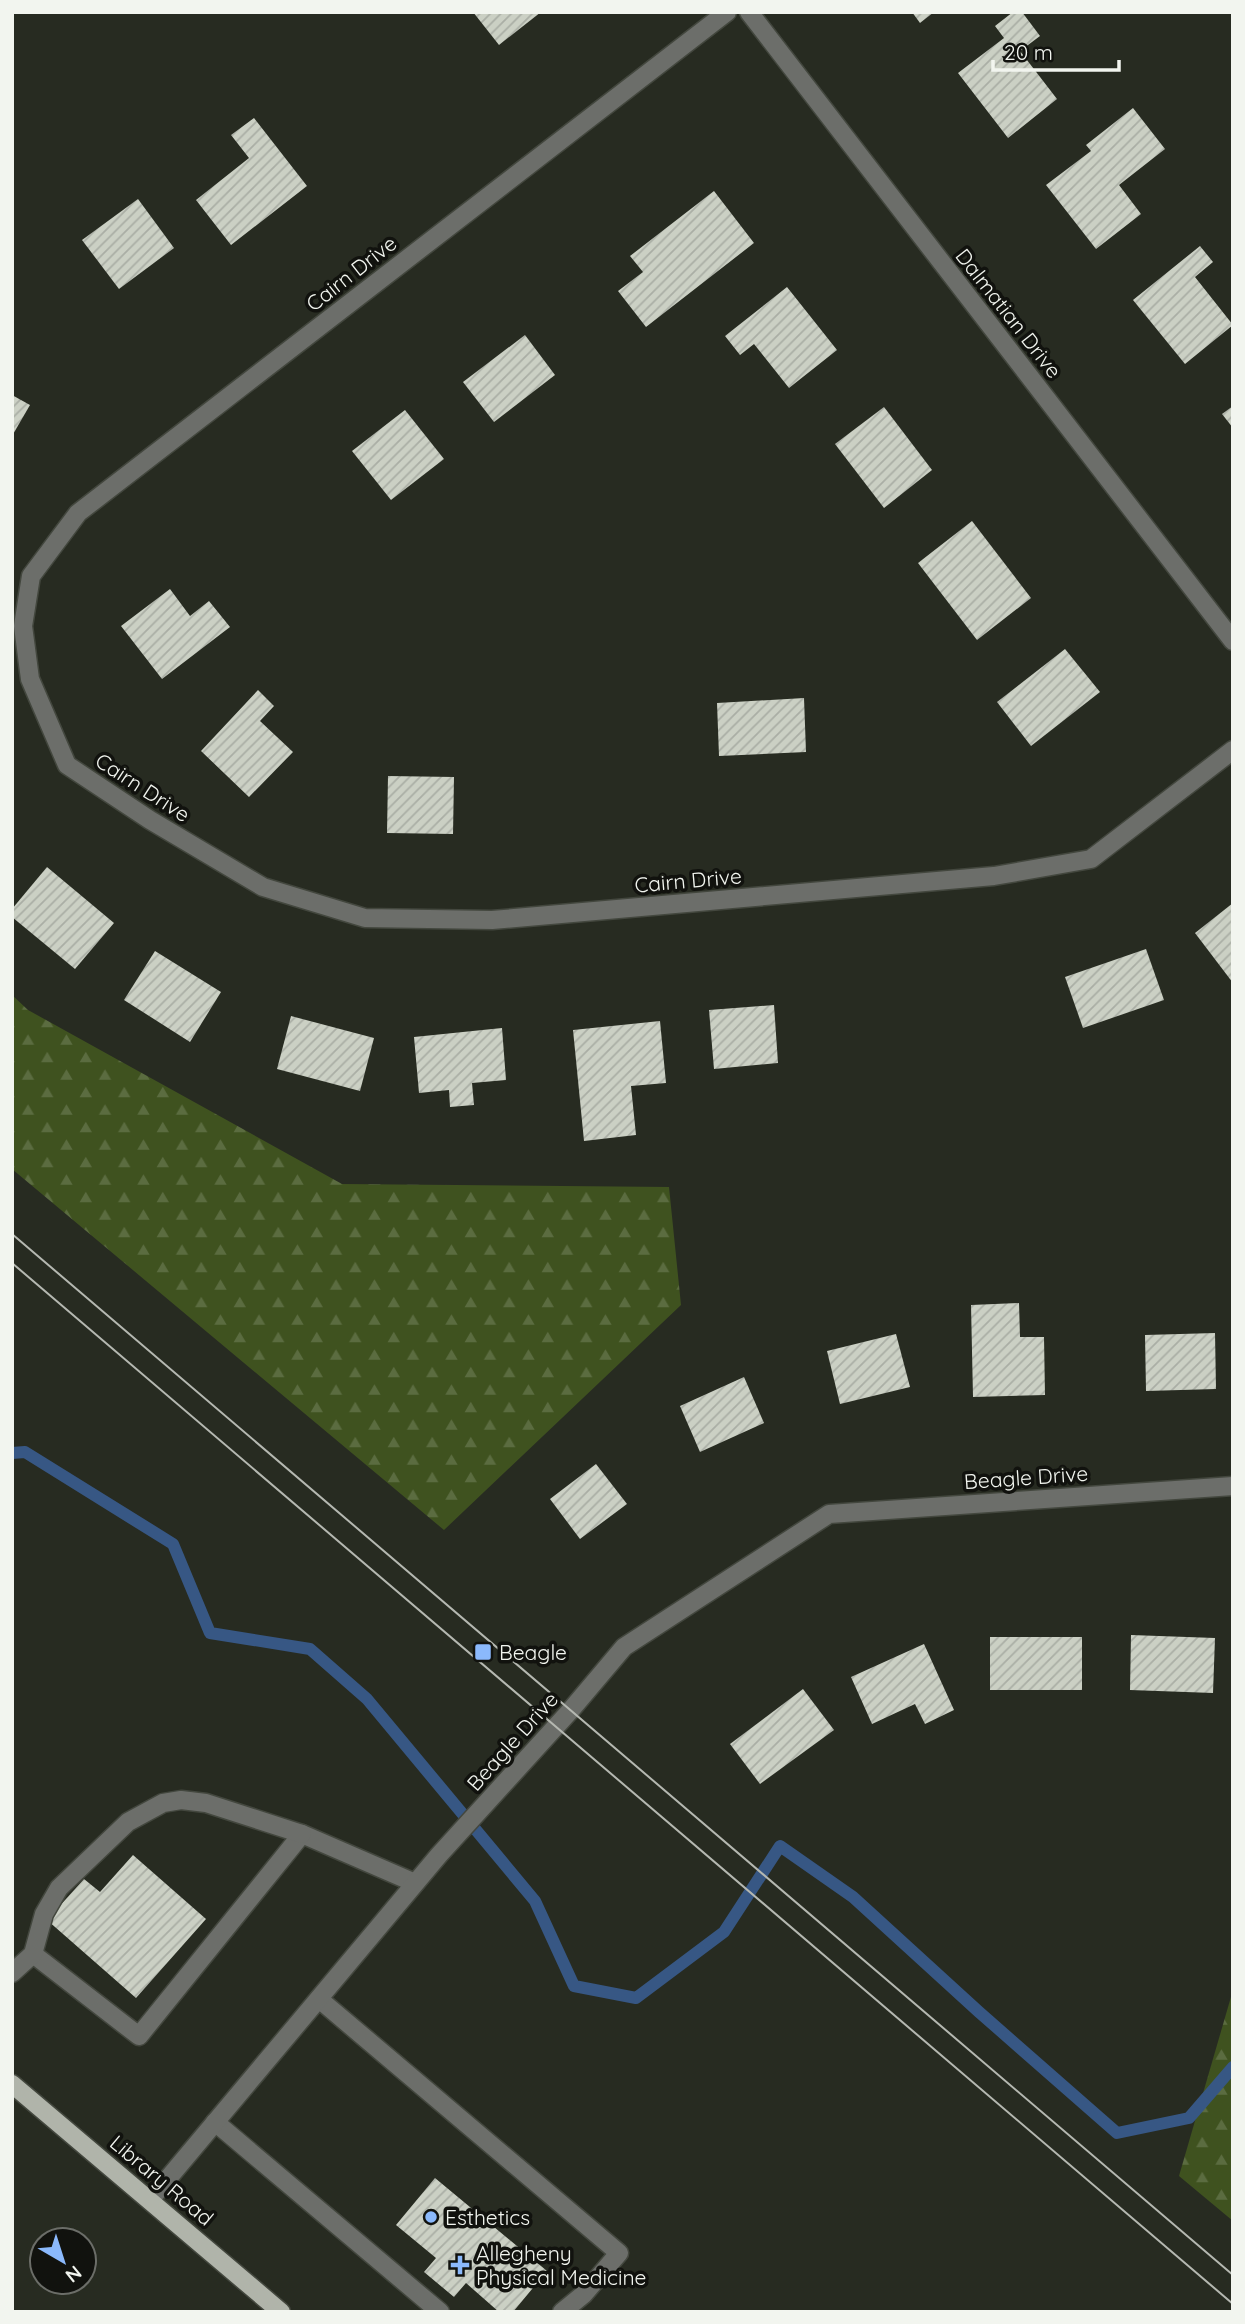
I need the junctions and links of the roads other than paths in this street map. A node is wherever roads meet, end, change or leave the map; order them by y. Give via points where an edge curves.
1 (727, 12) edge
2 (748, 12) edge
3 (1233, 641) edge
4 (1233, 750) edge
5 (1233, 1486) edge
6 (302, 1835) junction
7 (415, 1883) junction
8 (33, 1954) junction
9 (12, 1973) edge
10 (319, 1998) junction
11 (12, 2084) edge
12 (215, 2122) junction
13 (150, 2200) junction
14 (281, 2312) edge
15 (440, 2312) edge
16 (562, 2312) edge

1 - 4 street, Cairn Drive via 78,513 31,576 23,626 30,680 67,765 263,887 365,918 492,920 994,876 1091,859
2 - 3 street, Dalmatian Drive
5 - 7 street, Beagle Drive via 829,1514 624,1647
6 - 7 street
6 - 8 street via 206,1803 163,1803 128,1822 59,1888 44,1914
6 - 8 street via 139,2036
7 - 10 street, Beagle Drive
8 - 9 street
10 - 12 street, Beagle Drive
10 - 16 street via 619,2253
11 - 13 main road, Library Road
12 - 13 street, Beagle Drive
12 - 15 street
13 - 14 main road, Library Road

